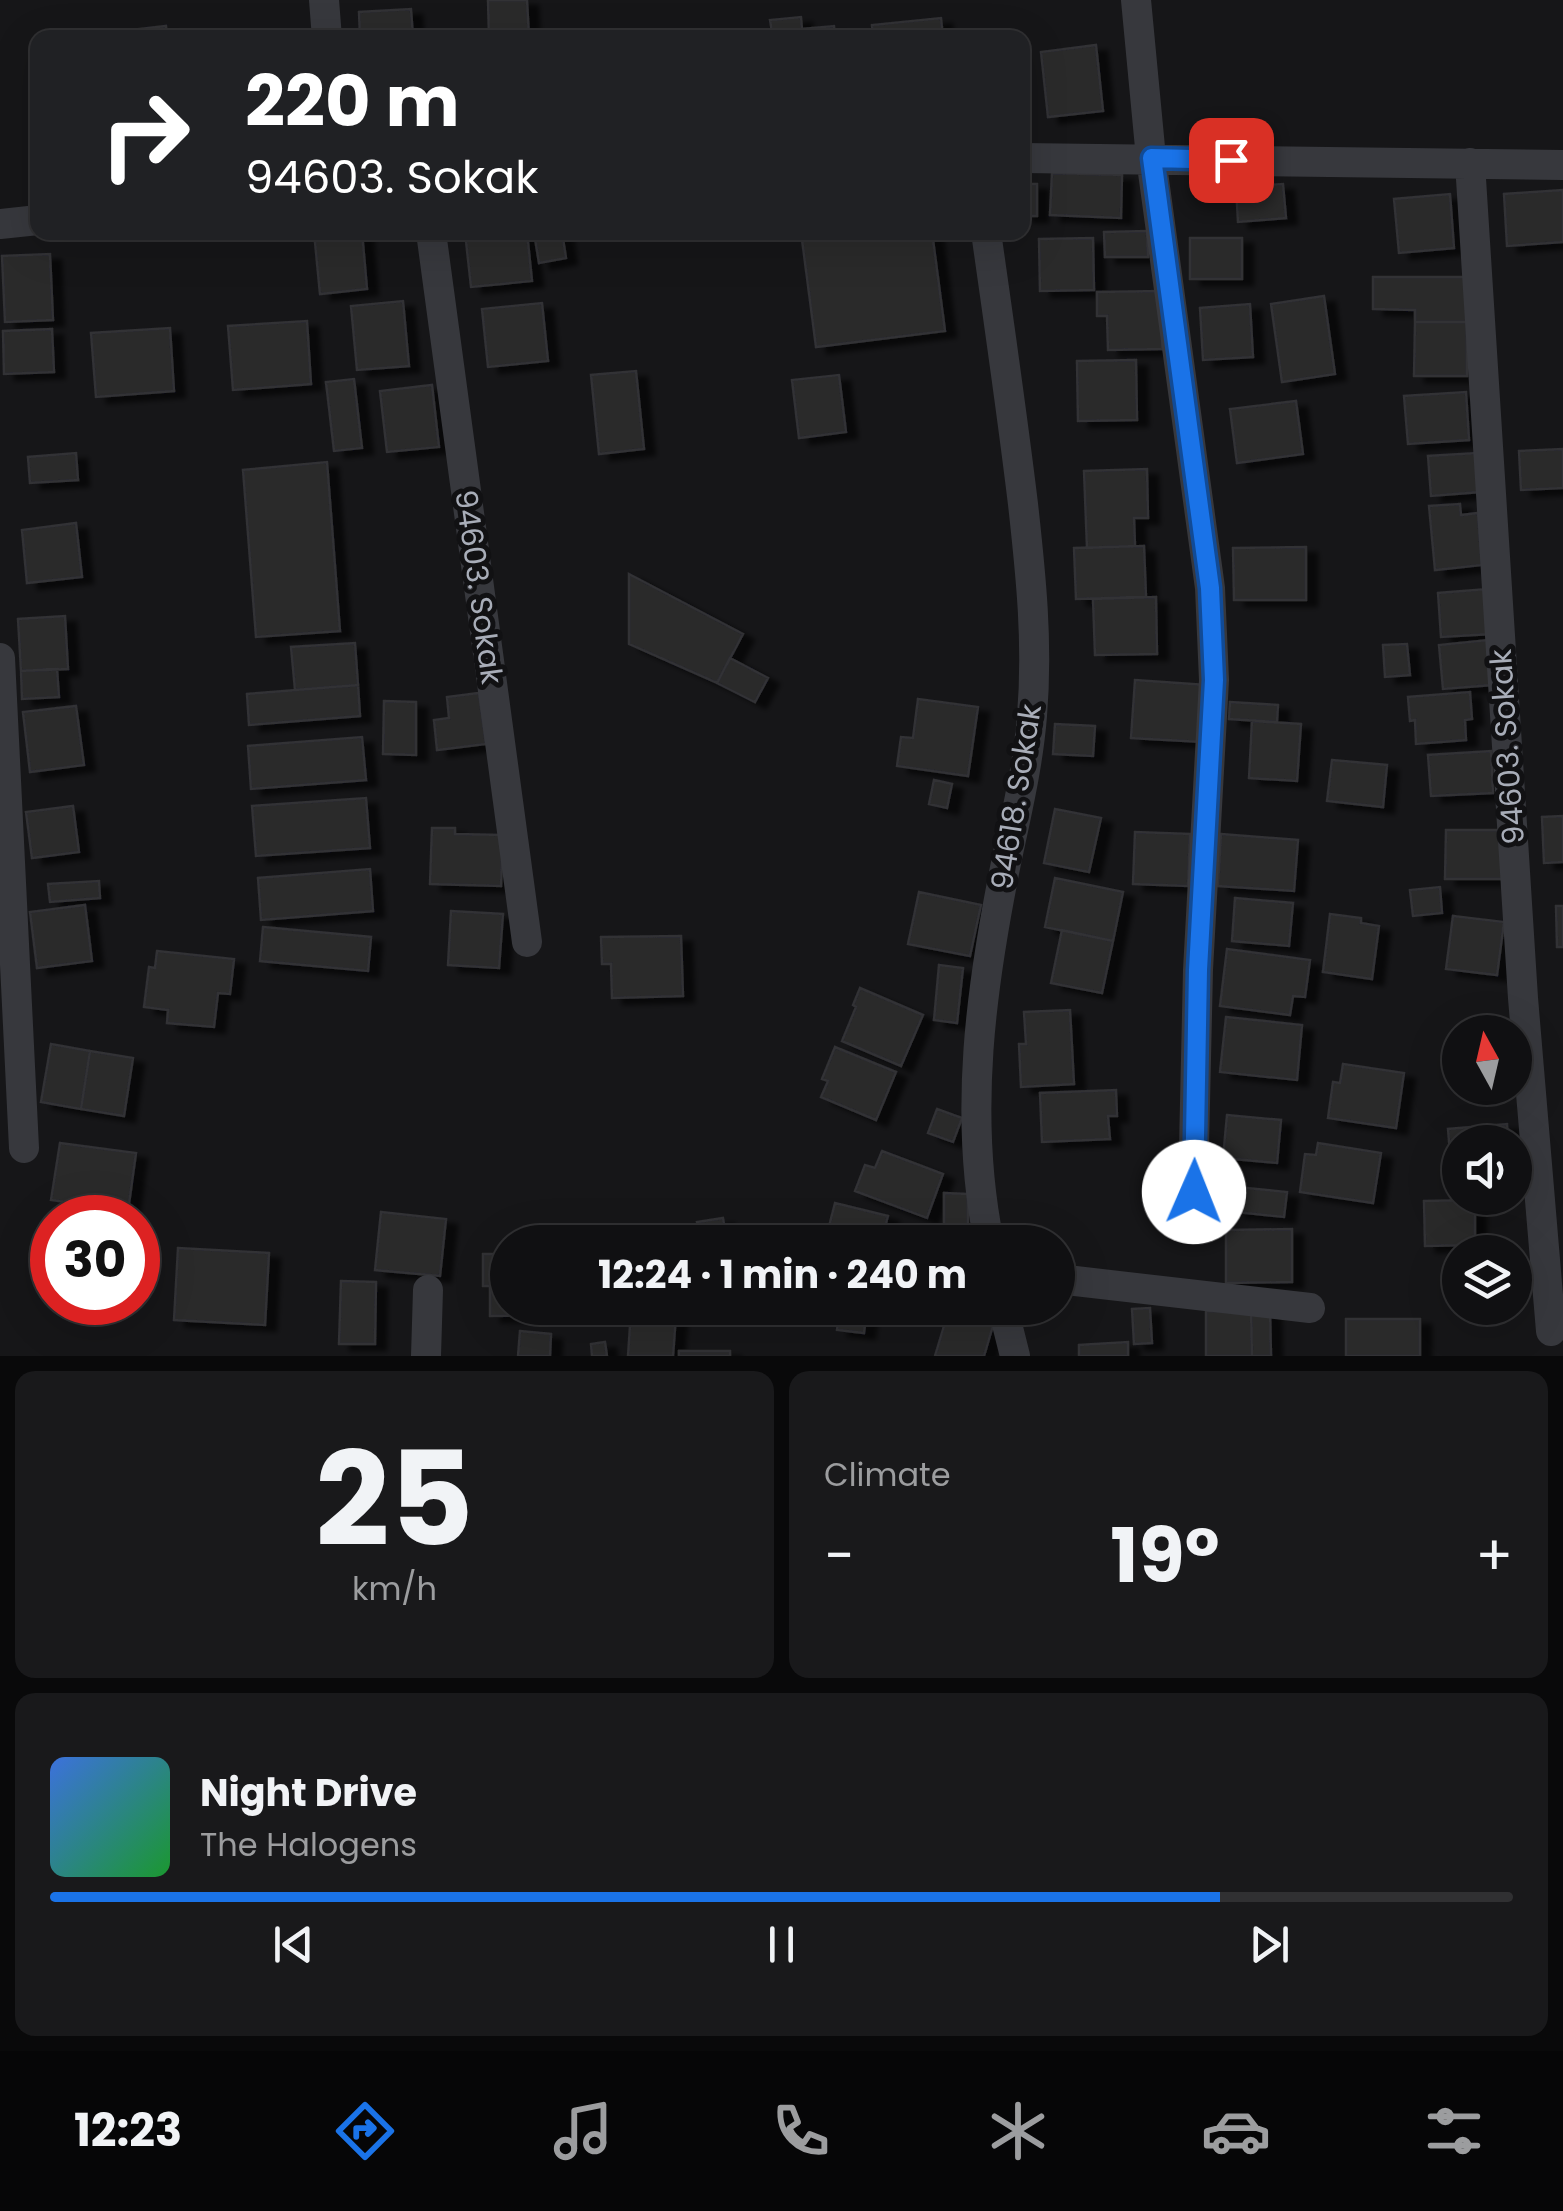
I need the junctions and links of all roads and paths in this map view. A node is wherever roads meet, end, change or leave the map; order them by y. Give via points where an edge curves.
1 (324, 0) edge
2 (1136, 0) edge
3 (326, 30) edge
4 (1030, 158) edge
5 (1152, 158) junction
6 (1470, 164) junction
7 (1563, 165) edge
8 (30, 221) edge
9 (0, 224) edge
10 (432, 240) edge
11 (987, 240) edge
12 (0, 658) edge
13 (527, 942) dead end
14 (24, 1148) dead end
15 (1194, 1192) dead end
16 (986, 1225) edge
17 (1075, 1282) edge
18 (428, 1290) dead end
19 (1310, 1308) dead end
20 (1008, 1325) edge
21 (1550, 1330) dead end
22 (426, 1356) edge
23 (1015, 1356) edge

1 - 3 street
2 - 5 street
4 - 5 street
5 - 6 street
5 - 15 street via 1212,634
6 - 7 street
6 - 21 street, 94603. Sokak
8 - 9 street
10 - 13 street, 94603. Sokak
11 - 16 street, 94618. Sokak via 1036,624 1028,757 989,956 977,1057 976,1161
12 - 14 street
17 - 19 street
18 - 22 street
20 - 23 street

